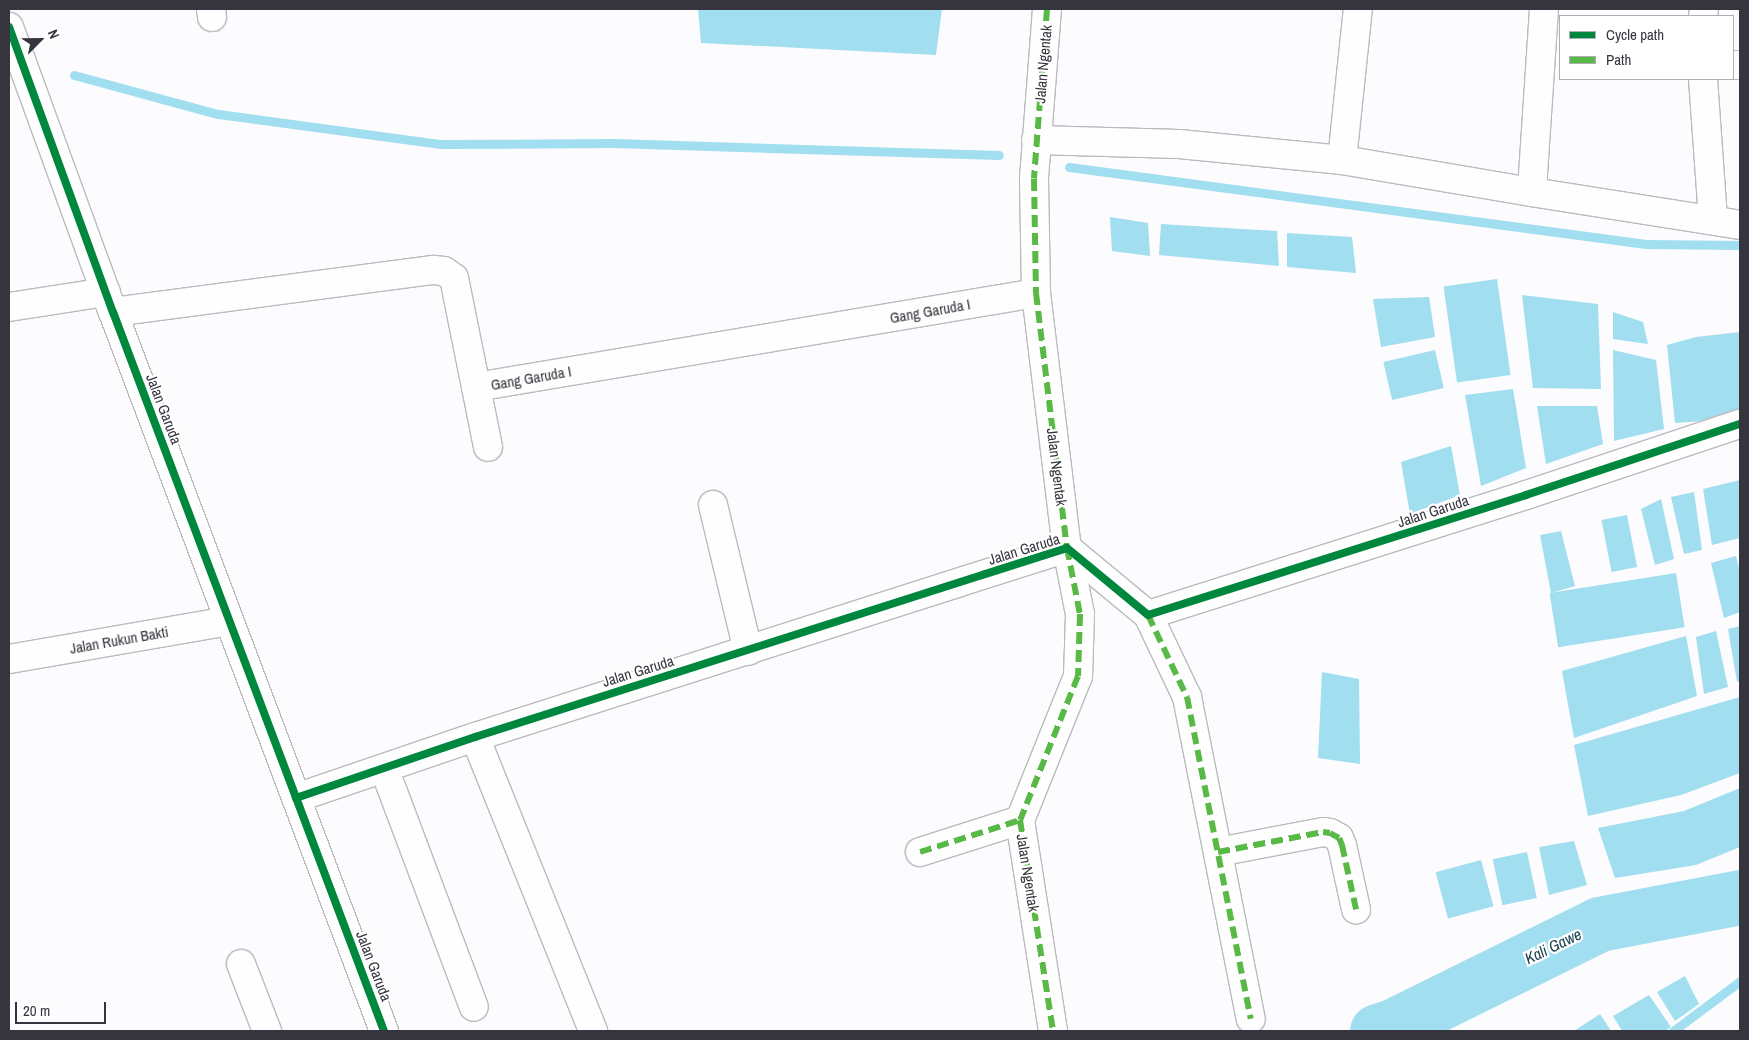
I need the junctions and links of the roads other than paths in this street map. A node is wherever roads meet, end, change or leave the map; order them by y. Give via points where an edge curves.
1 (1047, 9) edge
2 (1358, 9) edge
3 (1544, 9) edge
4 (9, 27) edge
5 (1703, 80) edge
6 (1036, 140) junction
7 (1342, 160) junction
8 (1532, 192) junction
9 (1713, 220) junction
10 (1740, 225) edge
11 (1036, 293) junction
12 (110, 302) junction
13 (9, 307) edge
14 (476, 387) junction
15 (1740, 424) edge
16 (488, 447) dead end
17 (713, 505) dead end
18 (1067, 548) junction
19 (1148, 615) junction
20 (229, 621) junction
21 (748, 651) junction
22 (9, 659) edge
23 (475, 737) junction
24 (384, 768) junction
25 (296, 798) junction
26 (1020, 820) junction
27 (920, 852) dead end
28 (1218, 852) junction
29 (1356, 909) dead end
30 (241, 964) dead end
31 (474, 1007) dead end
32 (1250, 1019) dead end
33 (267, 1031) edge
34 (384, 1031) edge
35 (593, 1031) edge
36 (1053, 1031) edge

1 - 6 street, Jalan Ngentak
2 - 7 street
3 - 8 street
4 - 12 street, Jalan Garuda
5 - 9 street
6 - 7 street via 1178,144
6 - 11 street, Jalan Ngentak
7 - 8 street
8 - 9 street
9 - 10 street
11 - 14 street, Gang Garuda I
11 - 18 street, Jalan Ngentak
12 - 13 street, Gang Garuda I
12 - 14 street, Gang Garuda I via 444,271 454,278
12 - 20 street, Jalan Garuda
14 - 16 street
15 - 19 street, Jalan Garuda
17 - 21 street
18 - 19 street, Jalan Garuda
18 - 21 street, Jalan Garuda
18 - 26 street, Jalan Ngentak via 1080,614 1078,676
19 - 28 street via 1187,697
20 - 22 street, Jalan Rukun Bakti
20 - 25 street, Jalan Garuda
21 - 23 street, Jalan Garuda
23 - 24 street, Jalan Garuda
23 - 35 street
24 - 25 street, Jalan Garuda
24 - 31 street
25 - 34 street, Jalan Garuda
26 - 27 street
26 - 36 street, Jalan Ngentak
28 - 29 street via 1330,833 1339,838 1342,845
28 - 32 street
30 - 33 street

